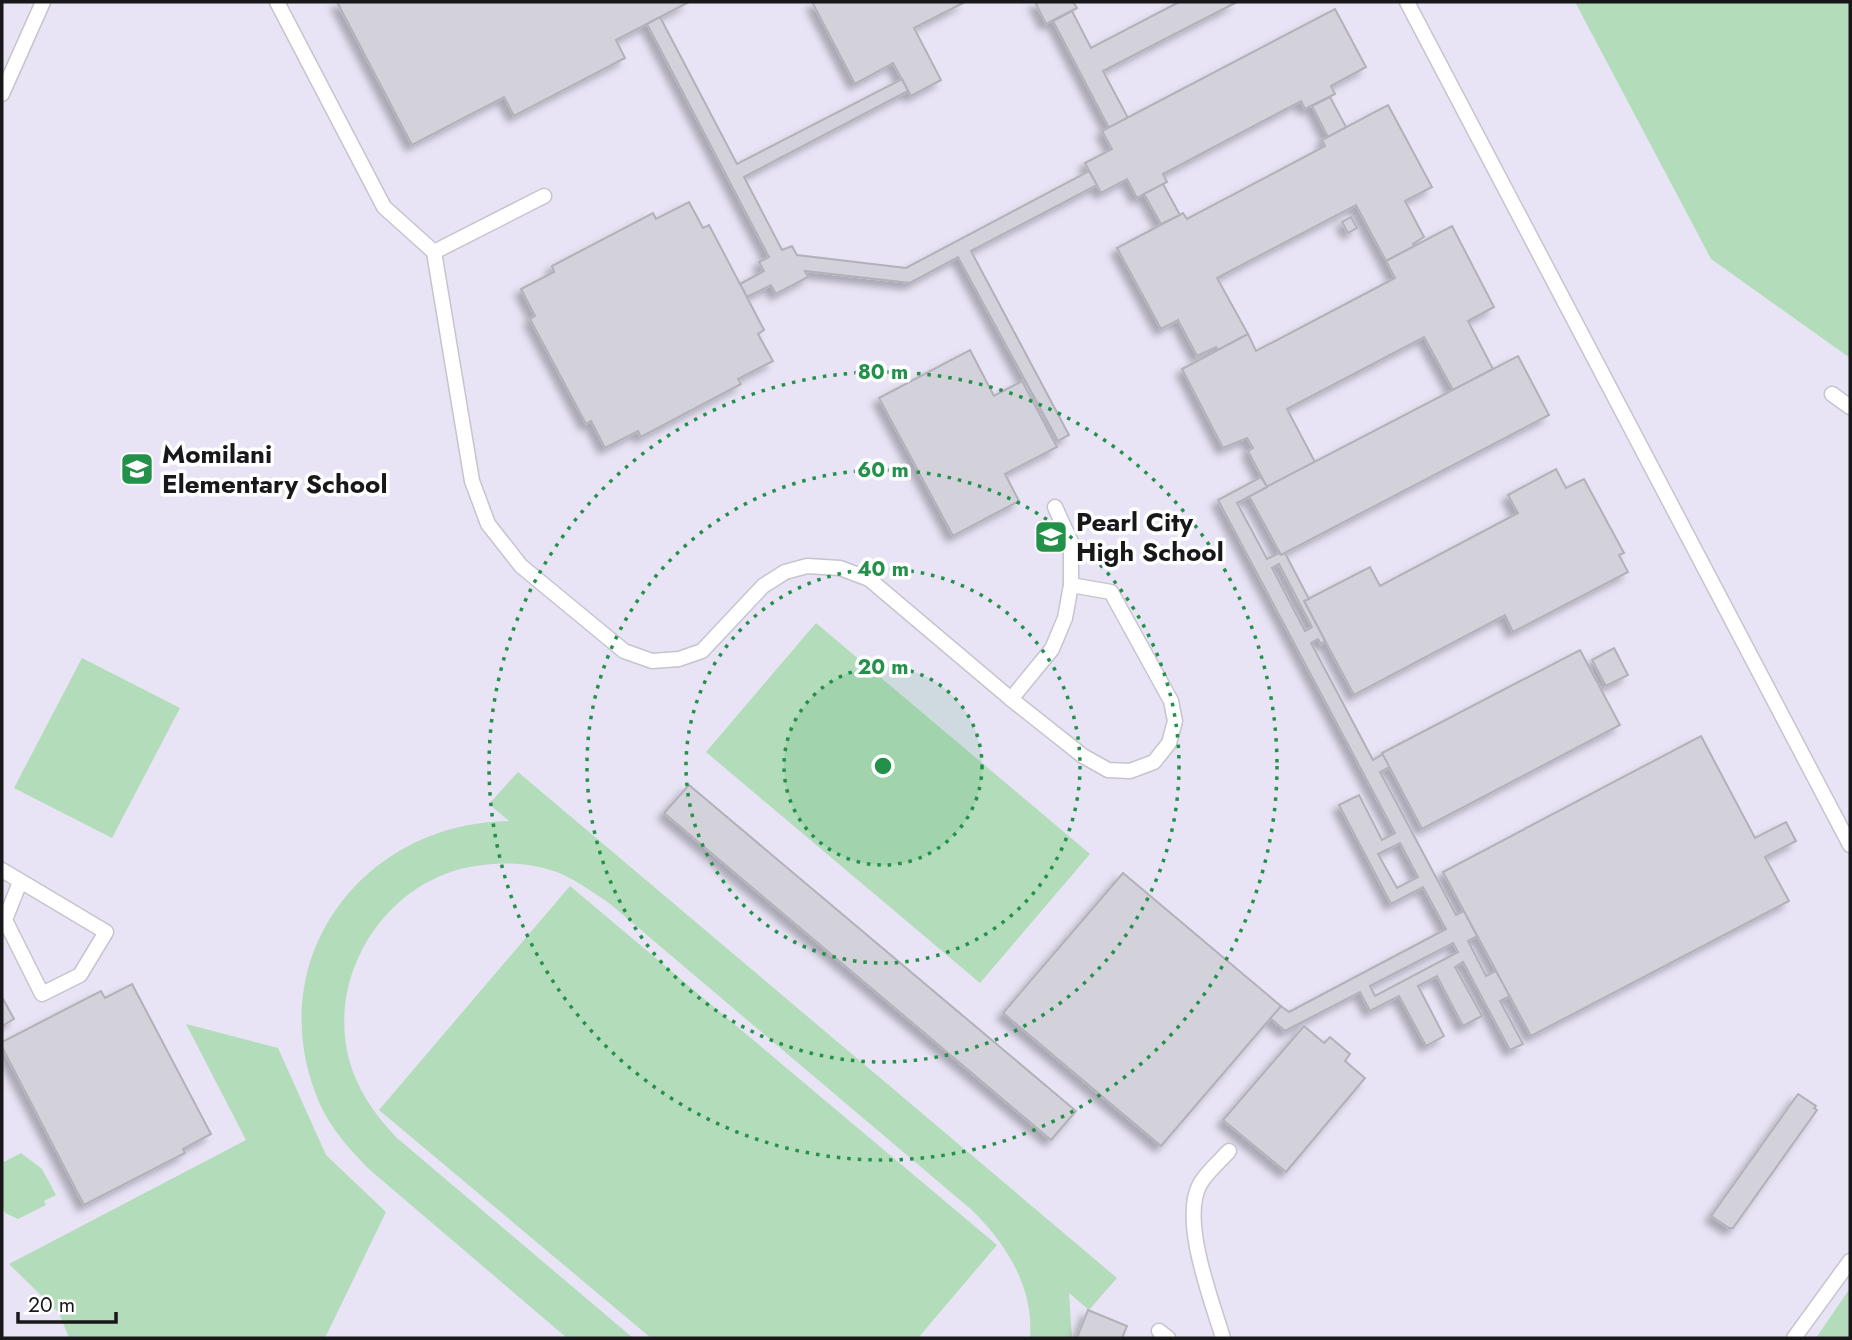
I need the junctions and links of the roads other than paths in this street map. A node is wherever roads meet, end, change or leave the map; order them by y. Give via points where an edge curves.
1 (43, 2) edge
2 (277, 2) edge
3 (1407, 2) edge
4 (2, 94) edge
5 (544, 197) dead end
6 (434, 253) junction
7 (1832, 394) dead end
8 (1850, 407) edge
9 (1055, 507) dead end
10 (1071, 585) junction
11 (1011, 699) junction
12 (1850, 845) edge
13 (2, 870) edge
14 (20, 882) junction
15 (1228, 1151) dead end
16 (1850, 1261) edge
17 (1223, 1338) edge
18 (1794, 1338) edge

1 - 4 lane
2 - 6 lane via 384,207
3 - 12 lane
5 - 6 lane
6 - 11 lane via 472,481 488,524 521,566 624,652 652,661 702,651 763,586 785,572 807,566 840,568 869,579
7 - 8 lane
9 - 10 lane via 1071,542
10 - 11 lane via 1065,618 1052,649
10 - 11 lane via 1111,592 1171,701 1175,721 1169,743 1154,762 1130,771 1108,770
13 - 14 lane
14 - 14 lane via 106,932 80,975 43,993 5,920
15 - 17 lane via 1199,1185 1194,1233
16 - 18 lane

